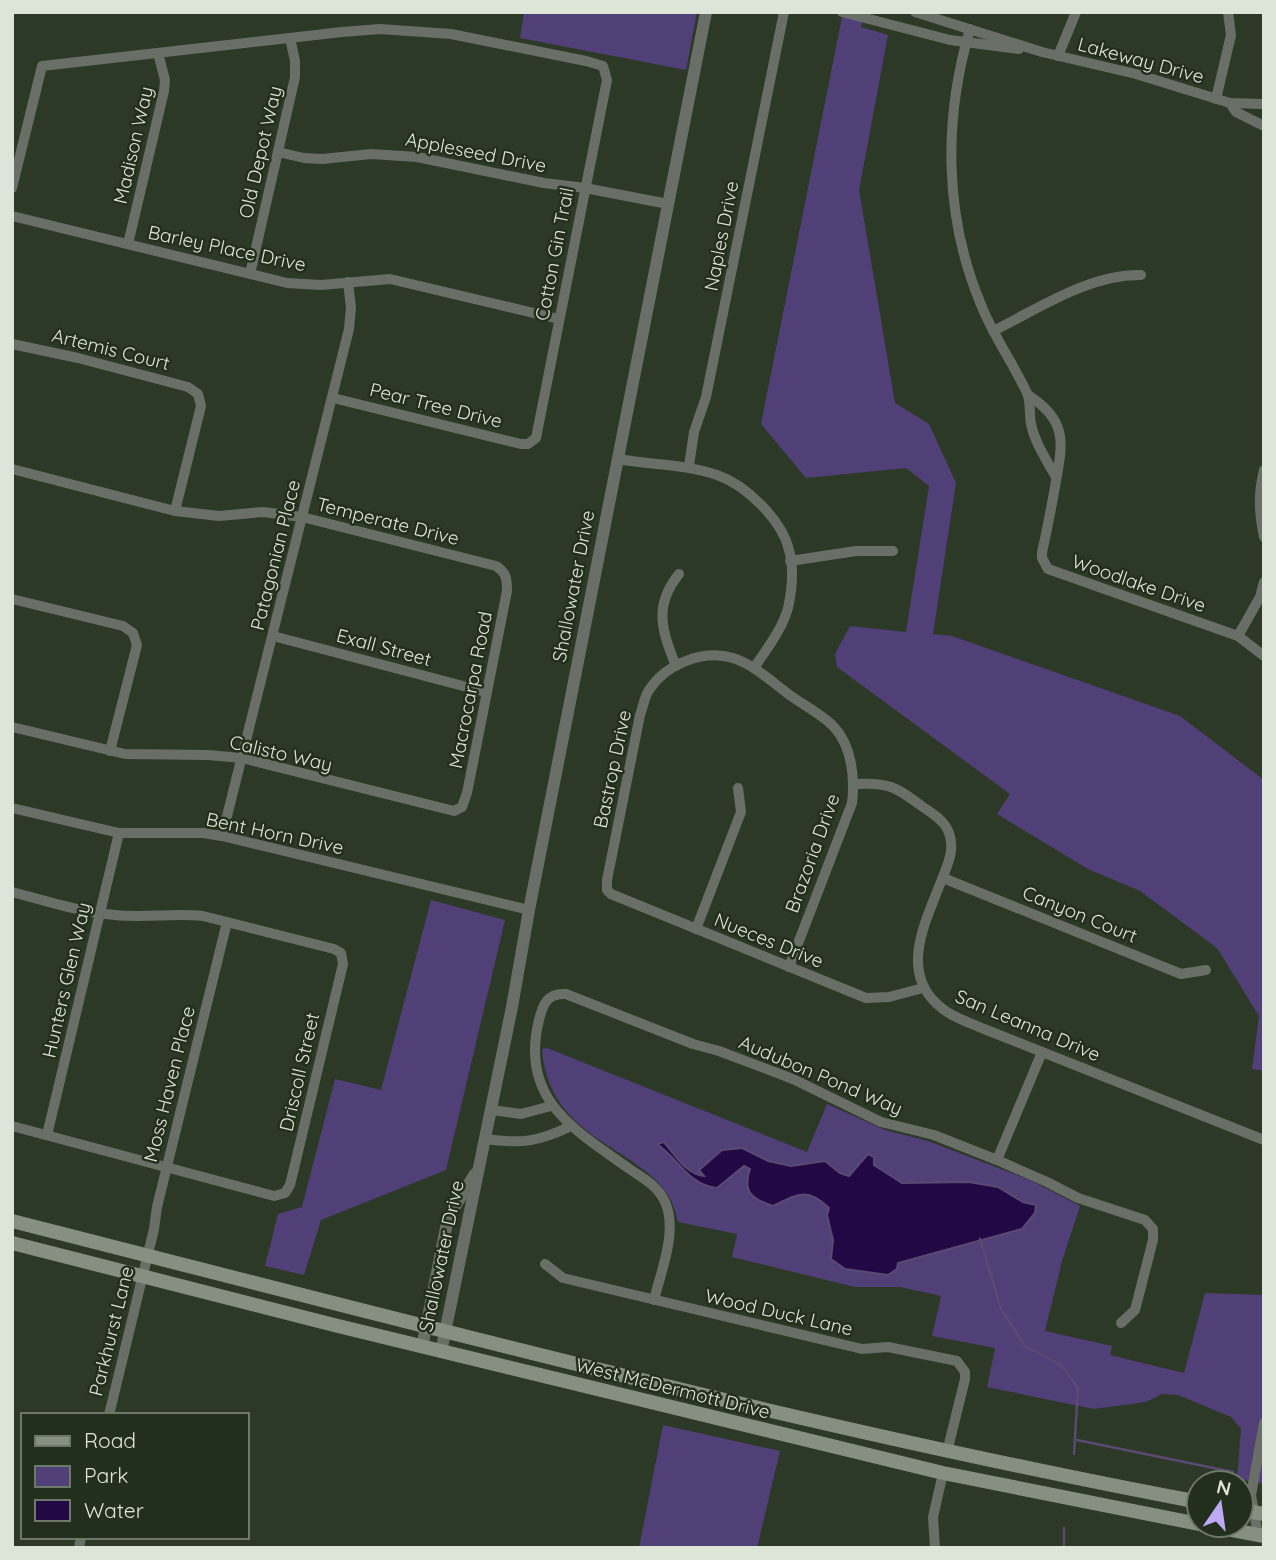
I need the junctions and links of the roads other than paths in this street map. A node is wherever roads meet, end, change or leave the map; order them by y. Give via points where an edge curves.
1 (706, 12) edge
2 (785, 12) edge
3 (842, 12) edge
4 (915, 12) edge
5 (1076, 12) edge
6 (1228, 12) edge
7 (856, 14) edge
8 (970, 29) junction
9 (290, 38) junction
10 (966, 43) junction
11 (1042, 52) junction
12 (158, 53) junction
13 (1058, 56) junction
14 (1216, 99) junction
15 (1230, 103) junction
16 (1264, 104) edge
17 (1264, 126) edge
18 (278, 152) junction
19 (12, 188) edge
20 (585, 188) junction
21 (668, 204) junction
22 (12, 216) edge
23 (128, 244) junction
24 (250, 274) junction
25 (1140, 275) dead end
26 (348, 282) junction
27 (559, 319) junction
28 (993, 331) junction
29 (12, 344) edge
30 (1028, 395) junction
31 (333, 398) junction
32 (531, 443) joint
33 (618, 459) junction
34 (689, 467) junction
35 (12, 469) edge
36 (1264, 470) edge
37 (1056, 477) junction
38 (176, 511) junction
39 (302, 517) junction
40 (1264, 537) edge
41 (893, 551) dead end
42 (790, 561) junction
43 (679, 574) dead end
44 (505, 575) joint
45 (1264, 582) edge
46 (12, 598) edge
47 (273, 636) junction
48 (1238, 636) junction
49 (1264, 656) edge
50 (676, 666) junction
51 (754, 668) junction
52 (486, 692) junction
53 (12, 727) edge
54 (110, 751) junction
55 (242, 758) junction
56 (855, 784) junction
57 (738, 788) dead end
58 (12, 808) edge
59 (458, 810) joint
60 (119, 833) junction
61 (222, 836) junction
62 (943, 878) junction
63 (607, 890) joint
64 (12, 892) edge
65 (529, 910) junction
66 (100, 913) junction
67 (227, 922) junction
68 (696, 929) junction
69 (789, 967) junction
70 (1206, 970) dead end
71 (923, 988) junction
72 (1042, 1052) junction
73 (551, 1106) junction
74 (491, 1110) junction
75 (12, 1126) edge
76 (571, 1126) junction
77 (47, 1135) junction
78 (485, 1139) junction
79 (1264, 1140) edge
80 (997, 1160) junction
81 (167, 1168) junction
82 (479, 1168) junction
83 (12, 1221) edge
84 (445, 1234) junction
85 (12, 1243) edge
86 (148, 1256) junction
87 (461, 1258) junction
88 (545, 1264) dead end
89 (142, 1276) junction
90 (654, 1300) junction
91 (339, 1304) junction
92 (1121, 1323) dead end
93 (334, 1325) junction
94 (427, 1327) junction
95 (446, 1331) junction
96 (422, 1347) junction
97 (441, 1352) junction
98 (109, 1413) edge
99 (1264, 1423) edge
100 (947, 1452) junction
101 (943, 1473) junction
102 (1255, 1473) edge
103 (1185, 1499) edge
104 (1185, 1521) edge
105 (935, 1548) edge

1 - 21 street, Shallowater Drive
2 - 34 street, Naples Drive
3 - 7 street, Lakeway Drive
4 - 8 street, Lakeway Drive
5 - 13 street
6 - 14 street via 1231,35
7 - 10 street, Lakeway Drive
8 - 10 street, Woodlake Drive
8 - 11 street, Lakeway Drive
9 - 12 street
9 - 18 street, Old Depot Way via 295,77
9 - 20 street, Cotton Gin Trail via 419,30 599,64 606,69 607,79
10 - 11 street, Lakeway Drive
10 - 28 street, Woodlake Drive via 951,125 954,206 964,253
11 - 13 street, Lakeway Drive
12 - 19 street via 42,66
12 - 23 street, Madison Way via 164,91
13 - 14 street, Lakeway Drive
14 - 15 street, Lakeway Drive
15 - 16 street, Lakeway Drive
15 - 17 street, Lakeway Drive via 1236,112
18 - 20 street, Appleseed Drive via 322,159 395,155
18 - 24 street, Old Depot Way
20 - 21 street, Appleseed Drive
20 - 27 street, Cotton Gin Trail
21 - 33 street, Shallowater Drive
22 - 23 street, Barley Place Drive
23 - 24 street, Barley Place Drive
24 - 26 street, Barley Place Drive via 287,283
25 - 28 street via 1100,279
26 - 27 street, Barley Place Drive via 402,281
26 - 31 street, Patagonian Place via 349,329
27 - 32 street, Cotton Gin Trail via 536,438
28 - 30 street, Woodlake Drive
29 - 38 street, Artemis Court via 188,387 198,394 201,406
30 - 37 street, Woodlake Drive via 1031,425
30 - 37 street, Woodlake Drive via 1051,414 1059,430 1062,453
31 - 32 street, Pear Tree Drive
31 - 39 street, Patagonian Place
33 - 34 street
33 - 65 street, Shallowater Drive
34 - 42 street via 748,491 771,516 789,549
35 - 38 street, Temperate Drive
36 - 40 street via 1258,512
37 - 48 street, Woodlake Drive via 1042,552 1048,569
38 - 39 street, Temperate Drive
39 - 44 street, Temperate Drive via 496,566
39 - 47 street, Patagonian Place
41 - 42 street via 856,551
42 - 51 street via 787,610
43 - 50 street via 666,590 662,611 663,635
44 - 52 street, Macrocarpa Road via 507,591
45 - 48 street
46 - 54 street via 123,626 133,633 136,645
47 - 52 street, Exall Street
47 - 55 street, Patagonian Place
48 - 49 street, Woodlake Drive
50 - 51 street, Bastrop Drive via 716,655
50 - 63 street, Bastrop Drive via 648,691 640,715
51 - 56 street, Brazoria Drive via 835,728 847,750
52 - 59 street, Macrocarpa Road via 465,802
53 - 54 street, Calisto Way
54 - 55 street, Calisto Way
55 - 59 street, Calisto Way via 438,809
55 - 61 street, Patagonian Place
56 - 62 street via 880,783 900,790 943,821 952,844
56 - 69 street, Brazoria Drive via 852,803
57 - 68 street via 741,812
58 - 60 street, Bent Horn Drive
60 - 61 street, Bent Horn Drive
60 - 66 street, Hunters Glen Way
61 - 65 street, Bent Horn Drive
62 - 70 street, Canyon Court via 1181,974
62 - 71 street via 921,934 917,963
63 - 68 street, Nueces Drive
64 - 66 street
65 - 74 street, Shallowater Drive
66 - 67 street via 187,915
66 - 77 street, Hunters Glen Way
67 - 81 street, Moss Haven Place
67 - 81 street, Driscoll Street via 334,949 342,957 290,1185 285,1193 274,1196
68 - 69 street, Nueces Drive
69 - 71 street, Nueces Drive via 866,998
71 - 72 street, San Leanna Drive via 954,1016
72 - 79 street, San Leanna Drive
72 - 80 street
73 - 74 street via 520,1114
73 - 76 street
73 - 80 street, Audubon Pond Way via 538,1075 534,1039 543,1004 550,997 566,994 793,1079 881,1122 934,1135
74 - 78 street, Shallowater Drive
75 - 77 street
76 - 78 street via 537,1141
76 - 90 street via 658,1189 666,1203 670,1232
77 - 81 street
78 - 82 street, Shallowater Drive
80 - 92 street, Audubon Pond Way via 1078,1198 1145,1220 1153,1229 1135,1310
81 - 86 street, Moss Haven Place
82 - 84 street, Shallowater Drive via 455,1206
82 - 87 street, Shallowater Drive
83 - 86 main road, West McDermott Drive
84 - 87 street via 457,1244
84 - 94 street, Shallowater Drive
85 - 89 main road, West McDermott Drive
86 - 89 street, Parkhurst Lane
86 - 91 main road, West McDermott Drive
87 - 95 street, Shallowater Drive
88 - 90 street, Wood Duck Lane via 563,1278
89 - 93 main road, West McDermott Drive
89 - 98 street, Parkhurst Lane
90 - 100 street, Wood Duck Lane via 862,1349 888,1347 957,1362 963,1366 965,1380
91 - 93 main road
91 - 94 main road, West McDermott Drive
93 - 96 main road, West McDermott Drive
94 - 95 main road, West McDermott Drive
94 - 96 street, Shallowater Drive
95 - 97 street, Shallowater Drive
95 - 100 main road, West McDermott Drive
96 - 97 main road, West McDermott Drive
97 - 101 main road, West McDermott Drive
99 - 102 street
100 - 101 main road
100 - 103 main road, West McDermott Drive
101 - 104 main road, West McDermott Drive
101 - 105 street via 933,1517

